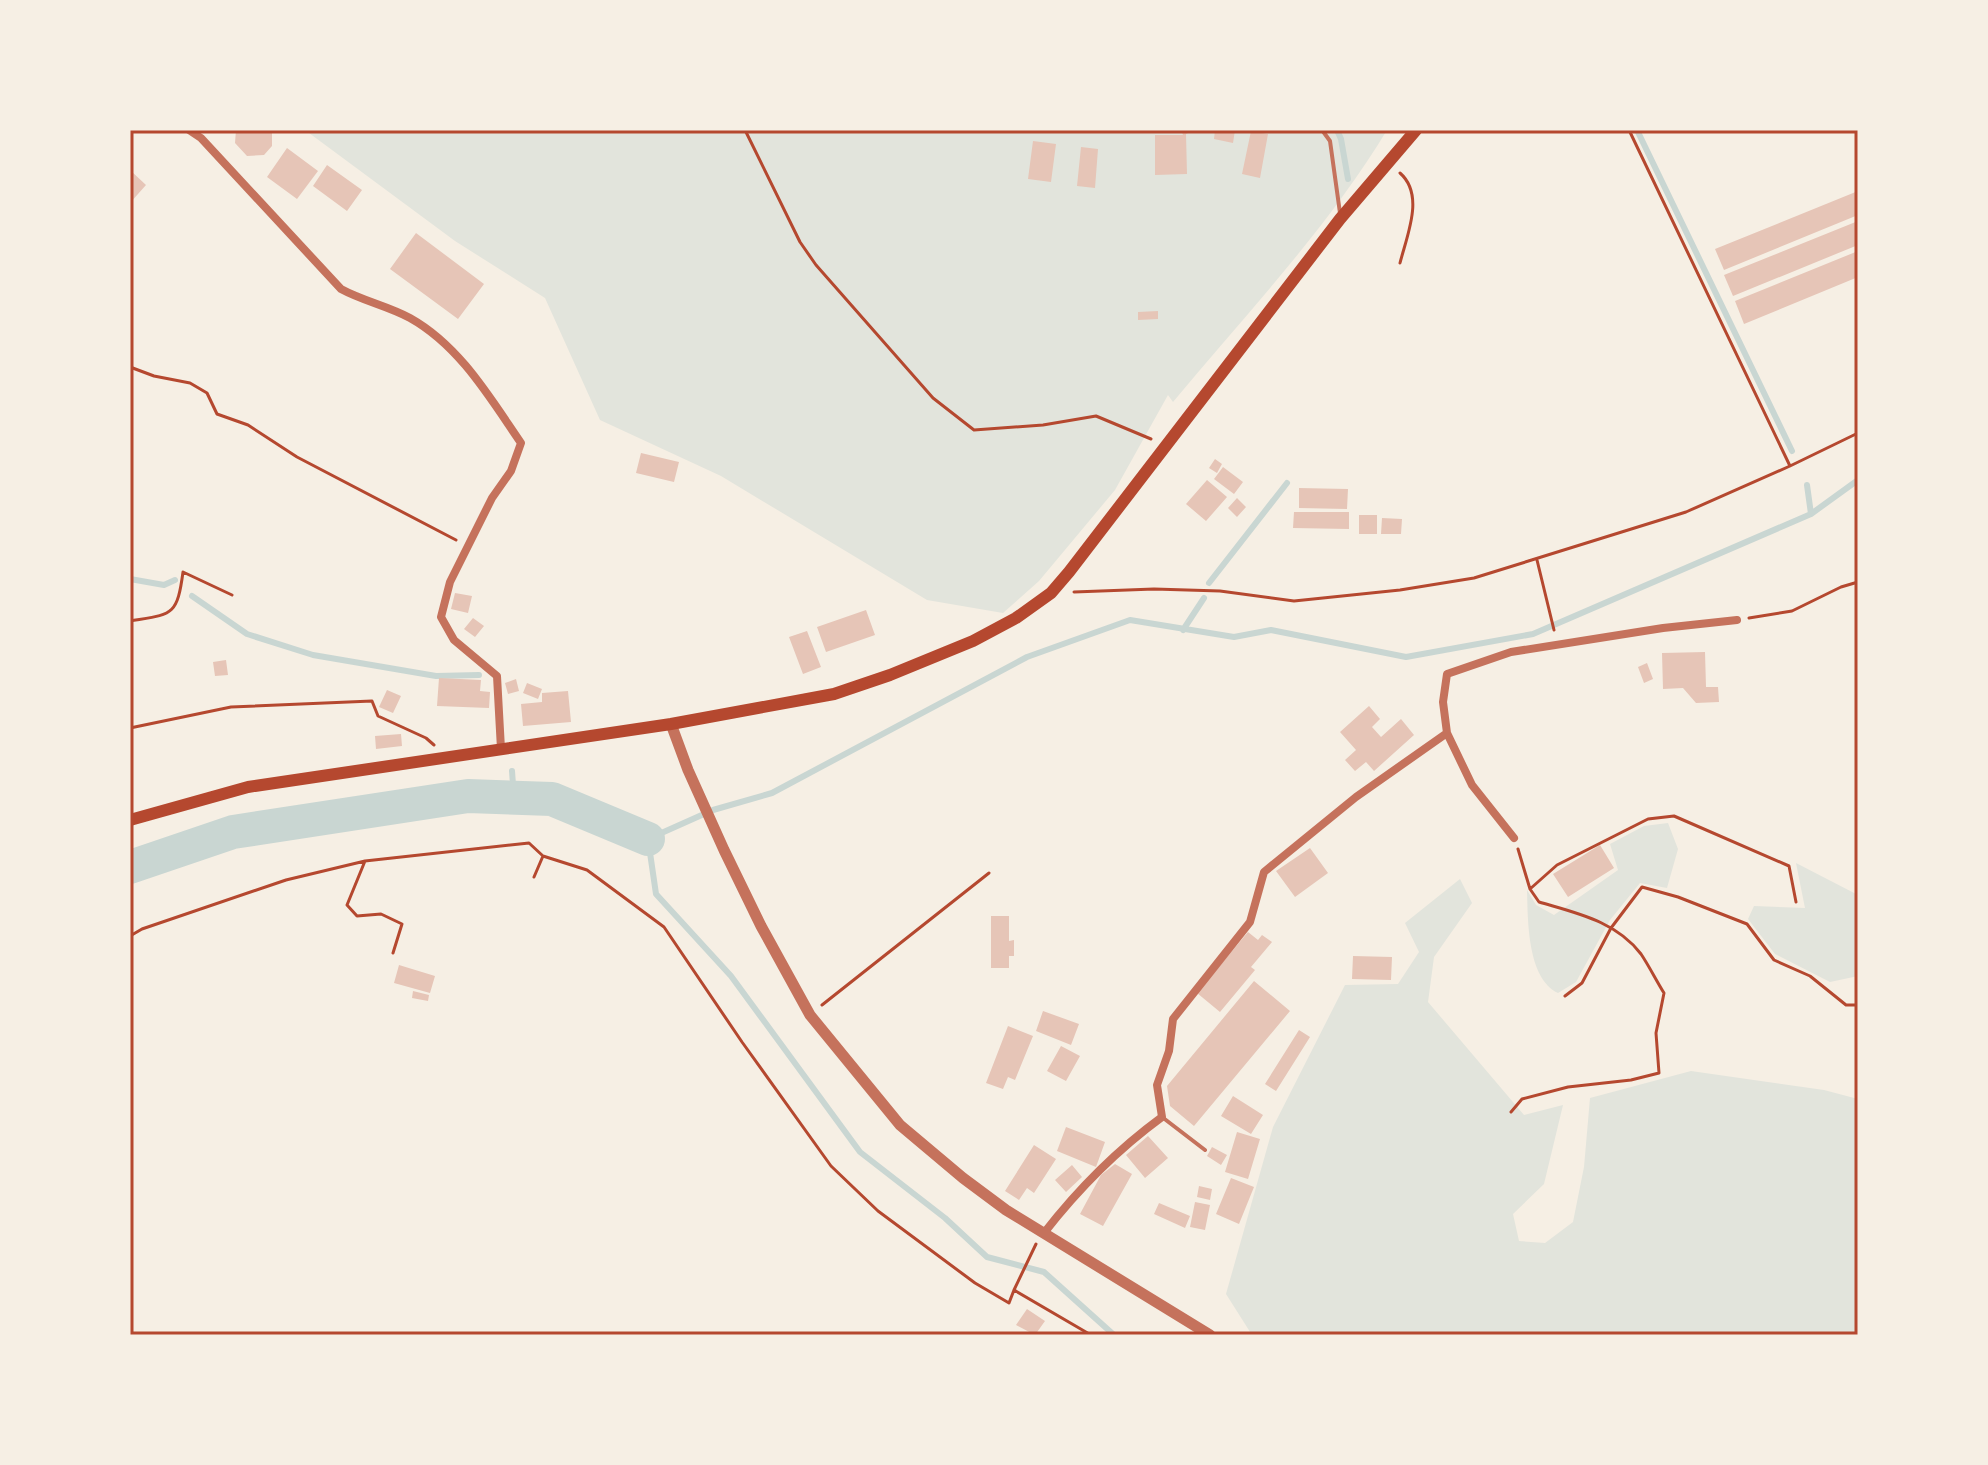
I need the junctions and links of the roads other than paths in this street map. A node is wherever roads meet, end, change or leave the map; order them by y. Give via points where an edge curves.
1 (189, 130) edge
2 (1322, 130) edge
3 (1416, 130) edge
4 (1340, 219) junction
5 (1737, 620) road end
6 (671, 724) junction
7 (1447, 733) junction
8 (501, 749) junction
9 (130, 820) edge
10 (1514, 838) road end
11 (1162, 1117) junction
12 (1205, 1150) dead end
13 (1044, 1233) junction
14 (1210, 1335) edge

1 - 8 street via 341,289 431,331 476,376 521,443 450,582 441,617 454,640 497,676
2 - 4 lane via 1330,141
3 - 4 main road
4 - 6 main road via 1051,593 973,641 876,680 834,694
5 - 7 street via 1511,652 1447,674
6 - 8 main road
6 - 13 street via 724,850 810,1015 900,1125 963,1178
7 - 10 street via 1472,785
7 - 11 street via 1356,797 1264,872 1250,922 1173,1019 1157,1085
8 - 9 main road via 248,787
11 - 12 lane
11 - 13 street via 1073,1195
13 - 14 street

